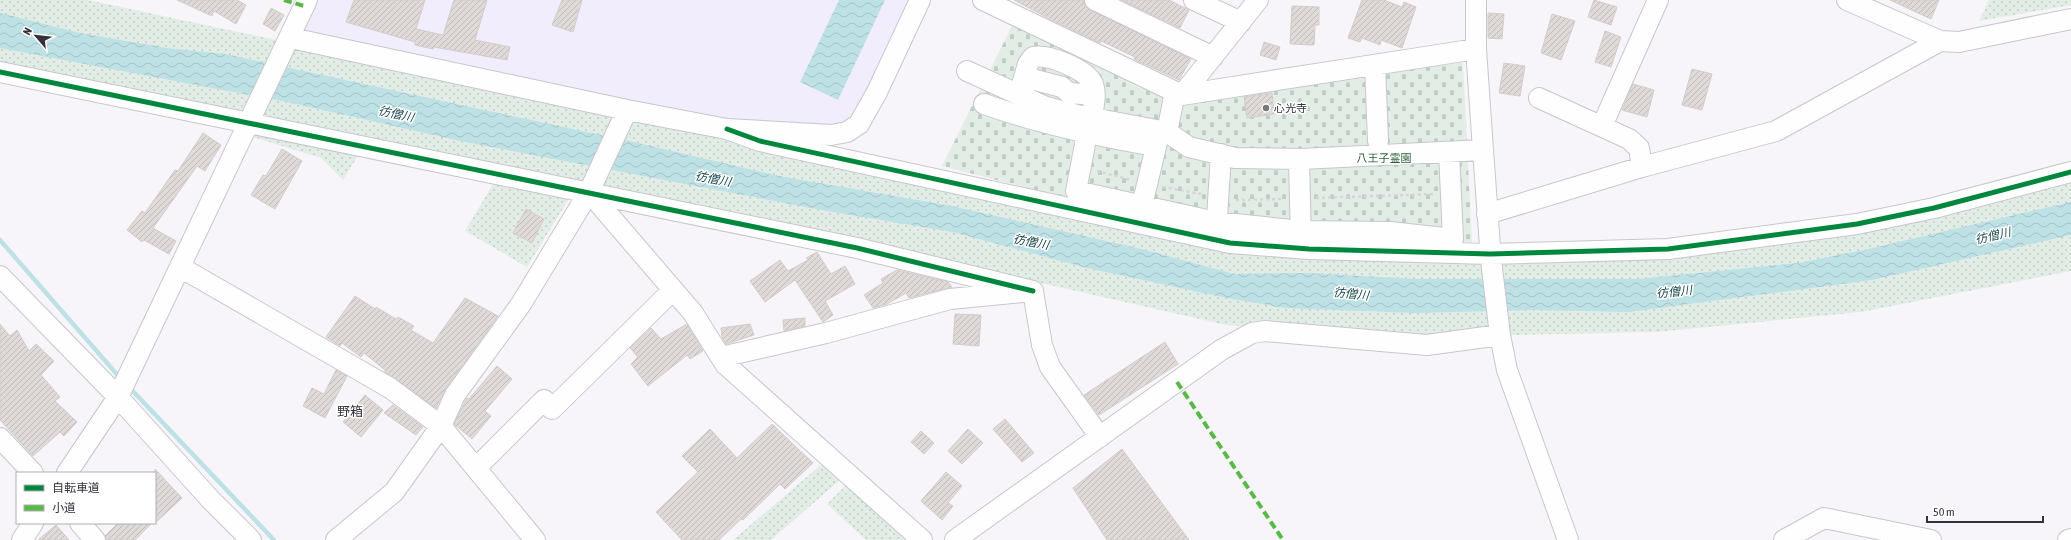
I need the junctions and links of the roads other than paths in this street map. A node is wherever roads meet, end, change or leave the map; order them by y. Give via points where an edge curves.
1 (307, 0) edge
2 (920, 0) edge
3 (982, 0) edge
4 (1095, 0) edge
5 (1194, 0) edge
6 (1258, 0) edge
7 (1476, 0) edge
8 (1658, 0) edge
9 (1846, 0) edge
10 (2071, 19) edge
11 (1241, 22) junction
12 (1940, 41) junction
13 (289, 42) junction
14 (1476, 49) junction
15 (1213, 57) junction
16 (1375, 65) junction
17 (968, 71) dead end
18 (0, 72) edge
19 (1021, 86) junction
20 (1178, 93) junction
21 (1539, 98) dead end
22 (984, 104) dead end
23 (627, 110) junction
24 (250, 122) junction
25 (1089, 126) junction
26 (1602, 126) junction
27 (727, 129) junction
28 (1161, 137) junction
29 (1378, 141) dead end
30 (1483, 150) junction
31 (1449, 152) junction
32 (1221, 154) junction
33 (1299, 159) junction
34 (1642, 167) junction
35 (2071, 172) edge
36 (590, 189) junction
37 (1488, 214) junction
38 (1140, 215) junction
39 (1216, 231) junction
40 (1301, 240) junction
41 (1491, 257) junction
42 (180, 267) junction
43 (0, 276) edge
44 (673, 290) junction
45 (1033, 291) junction
46 (1500, 335) junction
47 (721, 357) junction
48 (118, 397) junction
49 (441, 426) junction
50 (1100, 437) junction
51 (0, 438) edge
52 (476, 468) junction
53 (32, 472) edge
54 (68, 472) edge
55 (32, 524) edge
56 (81, 524) edge
57 (1563, 538) edge
58 (22, 540) edge
59 (95, 540) edge
60 (251, 540) edge
61 (336, 540) edge
62 (535, 540) edge
63 (922, 540) edge
64 (955, 540) edge
65 (1784, 540) edge
66 (1931, 540) edge

1 - 13 street
2 - 27 street via 859,124 847,132 831,135
3 - 20 street
4 - 15 street
5 - 11 street
6 - 11 street
7 - 14 street
8 - 26 street
9 - 12 street
10 - 12 street via 1959,42
11 - 15 street
12 - 34 street via 1776,131
13 - 23 street
13 - 24 street
14 - 16 street
14 - 30 street
15 - 20 street
16 - 20 street
16 - 29 street
17 - 19 street
18 - 24 street
19 - 25 street via 1046,107
19 - 25 street via 1033,57 1059,60 1081,72 1092,83 1094,95
20 - 28 street
21 - 26 street
22 - 25 street via 1018,116
23 - 27 street
23 - 36 street
24 - 36 street
24 - 42 street
25 - 28 street
25 - 38 street via 1076,191
26 - 34 street via 1629,139 1639,148
27 - 38 street via 760,140
28 - 32 street via 1188,147
28 - 38 street
30 - 31 street
30 - 37 street
31 - 33 street
31 - 40 street via 1453,239 1390,232
32 - 33 street via 1235,158
32 - 39 street
33 - 40 street
34 - 37 street
35 - 41 street via 1934,208 1857,224 1668,249
36 - 44 street
36 - 45 street via 857,248
36 - 49 street via 521,304 455,395
37 - 41 street
38 - 39 street
39 - 40 street via 1230,243
40 - 41 street
41 - 46 street
42 - 48 street
42 - 49 street via 390,388
43 - 48 street
44 - 47 street via 693,313
44 - 52 street via 552,409 544,400
45 - 47 street via 950,300 826,333
45 - 50 street via 1042,345 1050,367
46 - 50 street via 1428,345 1252,332 1221,350
46 - 57 street via 1507,370
47 - 63 street via 725,364
48 - 54 street
48 - 60 street via 210,499
49 - 52 street
49 - 61 street via 394,492
50 - 64 street
51 - 53 street
52 - 62 street
55 - 58 street
56 - 59 street
65 - 66 street via 1824,518

